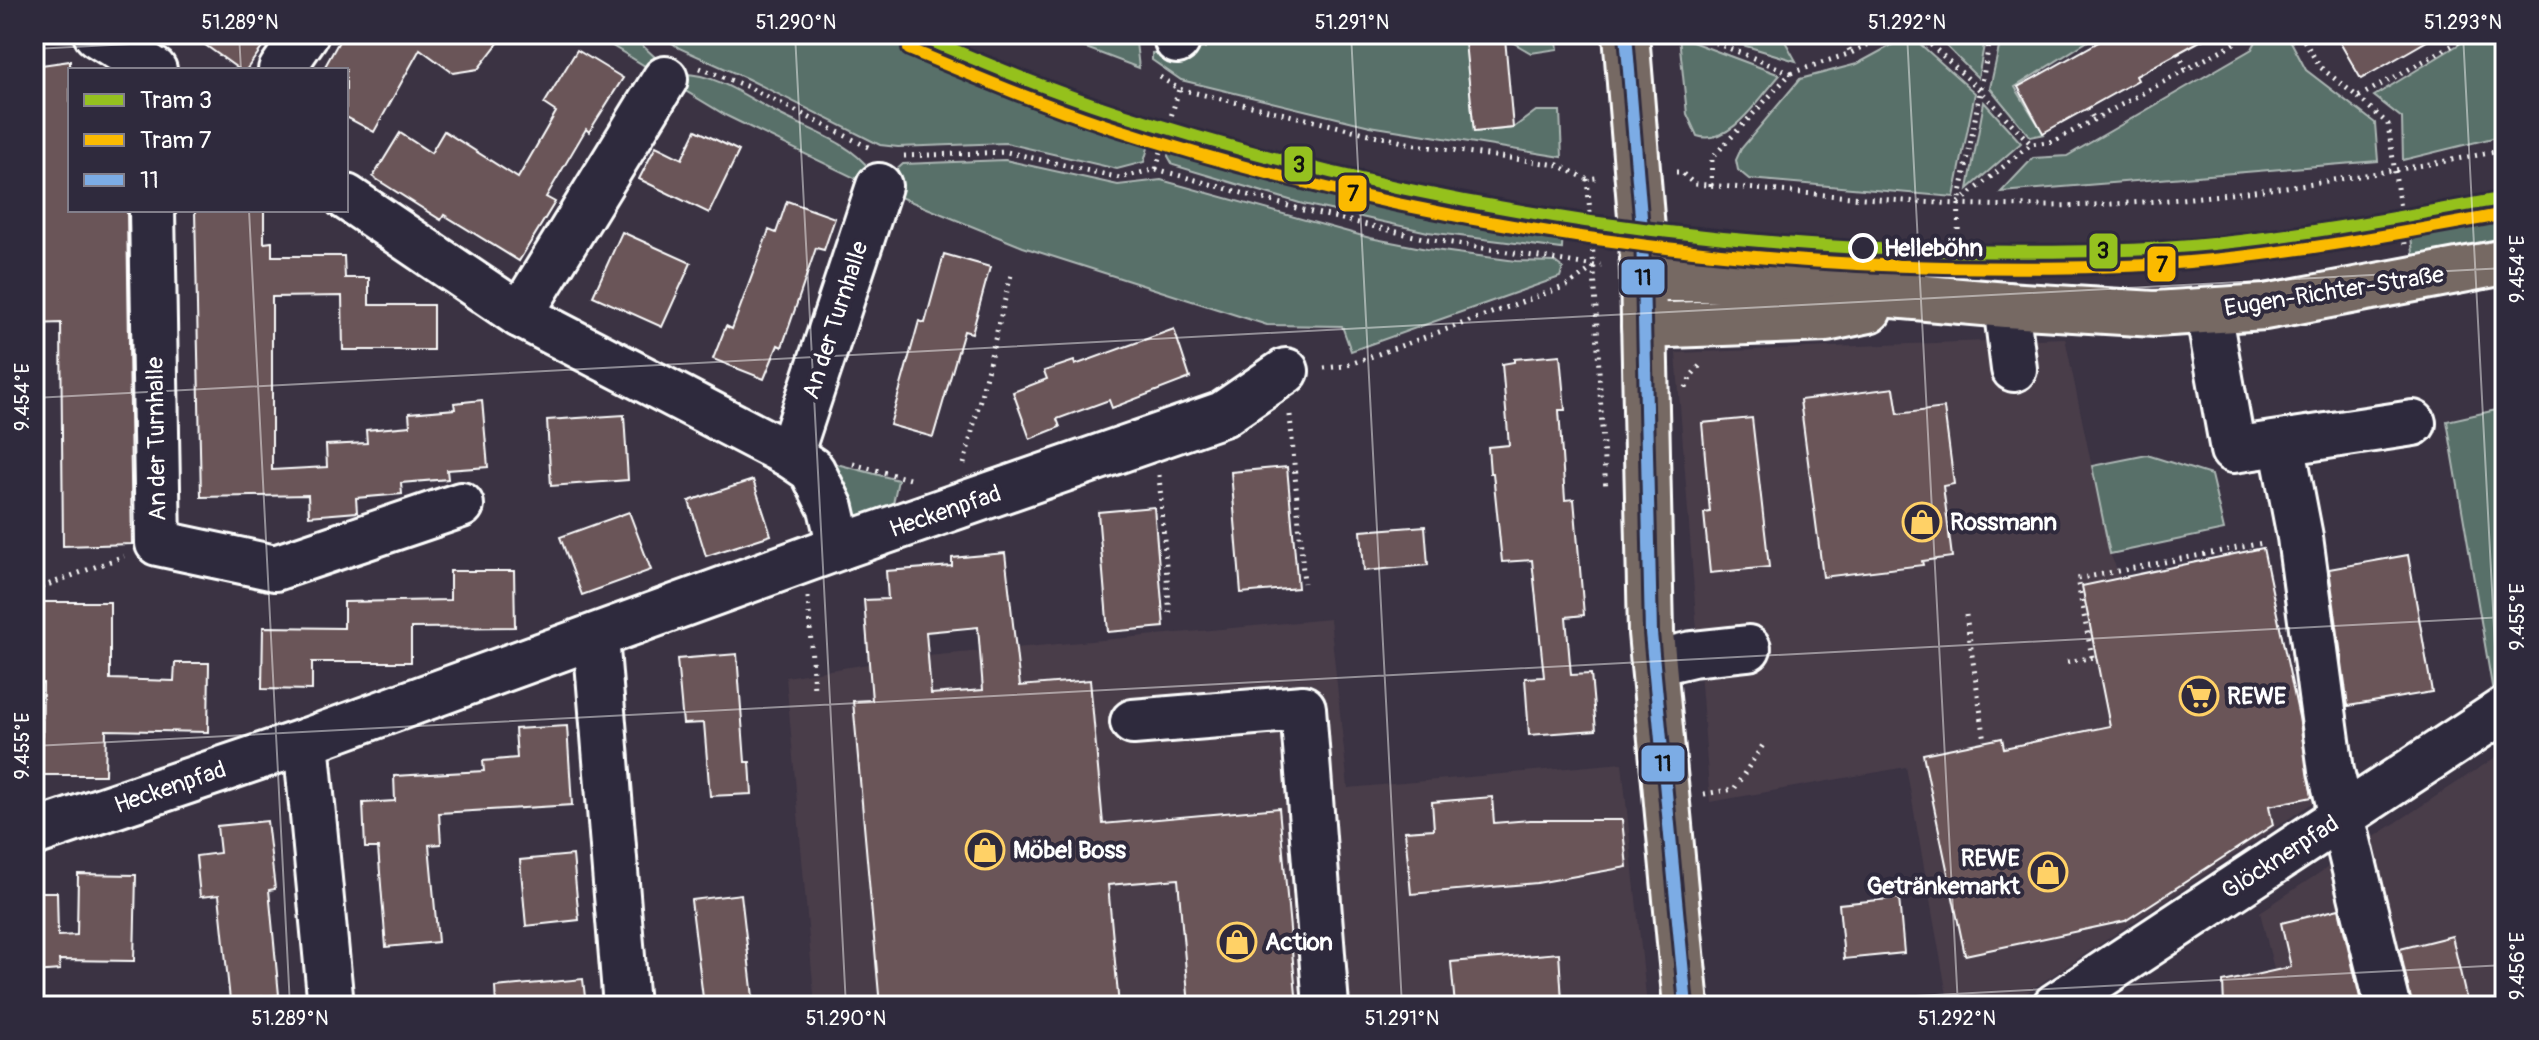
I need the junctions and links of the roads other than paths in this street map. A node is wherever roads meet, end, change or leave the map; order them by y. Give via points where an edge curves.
1 (96, 34) edge
2 (306, 34) edge
3 (1626, 34) edge
4 (674, 64) road end
5 (151, 68) edge
6 (282, 68) edge
7 (886, 164) road end
8 (348, 198) edge
9 (152, 212) edge
10 (2505, 262) edge
11 (1643, 279) junction
12 (1923, 299) junction
13 (2006, 305) junction
14 (2208, 311) junction
15 (520, 315) junction
16 (1644, 326) junction
17 (2014, 369) dead end
18 (1286, 371) road end
19 (2413, 423) dead end
20 (2282, 443) junction
21 (801, 463) junction
22 (461, 505) dead end
23 (823, 554) junction
24 (596, 637) junction
25 (1748, 648) dead end
26 (1654, 663) junction
27 (2505, 709) edge
28 (1133, 722) dead end
29 (306, 741) junction
30 (2343, 816) junction
31 (34, 833) edge
32 (331, 1006) edge
33 (626, 1006) edge
34 (1326, 1006) edge
35 (1686, 1006) edge
36 (2055, 1006) edge
37 (2388, 1006) edge

1 - 5 street
2 - 6 street
3 - 11 main road
4 - 15 street
7 - 21 street, An der Turnhalle
8 - 15 street
9 - 22 street, An der Turnhalle via 158,543 275,568
10 - 14 main road, Eugen-Richter-Straße via 2265,307
11 - 12 main road, Eugen-Richter-Straße via 1709,279
11 - 16 main road
12 - 13 main road, Eugen-Richter-Straße
12 - 16 main road, Eugen-Richter-Straße via 1826,319
13 - 14 main road, Eugen-Richter-Straße via 2155,314
13 - 17 street
14 - 20 street via 2233,450
15 - 21 street
16 - 26 main road
18 - 23 street, Heckenpfad via 1223,414 959,499
19 - 20 street
20 - 30 street via 2331,771
21 - 23 street via 831,508
23 - 24 street, Heckenpfad
24 - 29 street, Heckenpfad
24 - 33 street
25 - 26 street
26 - 35 main road
27 - 30 street, Glöcknerpfad
28 - 34 street via 1303,708
29 - 31 street, Heckenpfad
29 - 32 street
30 - 36 street, Glöcknerpfad
30 - 37 street

